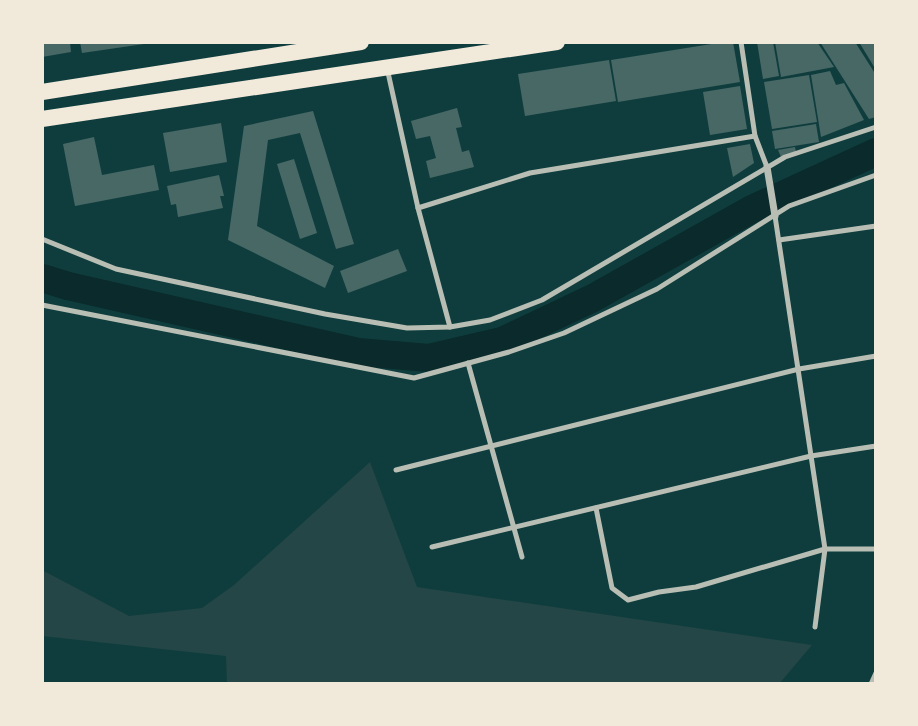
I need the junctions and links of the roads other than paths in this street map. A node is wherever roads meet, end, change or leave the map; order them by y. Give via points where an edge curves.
1 (361, 42) edge
2 (557, 42) edge
3 (741, 42) edge
4 (386, 67) junction
5 (42, 92) edge
6 (42, 119) edge
7 (876, 127) edge
8 (755, 136) junction
9 (767, 169) junction
10 (876, 175) edge
11 (418, 208) junction
12 (775, 216) junction
13 (876, 226) edge
14 (42, 239) edge
15 (779, 240) junction
16 (42, 305) edge
17 (450, 327) junction
18 (876, 356) edge
19 (468, 363) junction
20 (799, 369) junction
21 (491, 446) junction
22 (876, 446) edge
23 (811, 456) junction
24 (396, 470) dead end
25 (596, 508) junction
26 (514, 528) junction
27 (432, 547) dead end
28 (824, 549) junction
29 (876, 549) edge
30 (522, 557) dead end
31 (815, 627) dead end
32 (876, 673) edge
33 (871, 684) edge

1 - 5 main road
2 - 4 main road
3 - 8 lane
4 - 6 main road
4 - 11 lane
7 - 9 lane via 785,157
8 - 9 lane
8 - 11 lane via 530,173
9 - 12 street
9 - 17 lane via 542,300 490,320
10 - 12 lane via 789,206
11 - 17 lane
12 - 15 lane
12 - 19 lane via 657,289 576,328
13 - 15 lane
14 - 17 lane via 142,275 407,328
15 - 20 lane
16 - 19 lane via 414,378
18 - 20 lane
19 - 21 lane
20 - 21 lane
20 - 23 lane
21 - 24 lane
21 - 26 lane
22 - 23 lane
23 - 25 lane
23 - 28 lane
25 - 26 lane
25 - 28 lane via 612,588 628,600 696,587
26 - 27 lane
26 - 30 lane
28 - 29 lane
28 - 31 lane
32 - 33 lane

